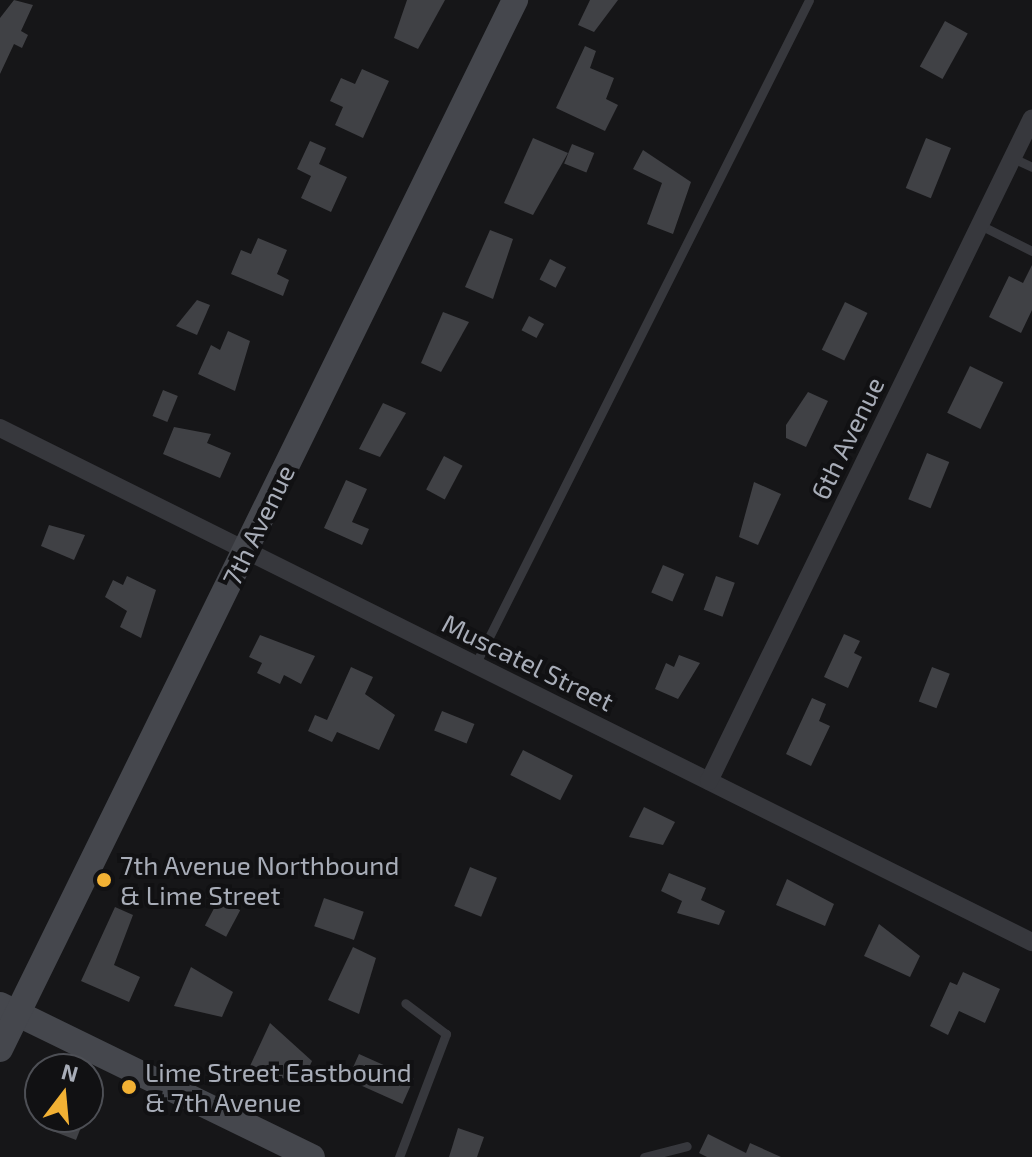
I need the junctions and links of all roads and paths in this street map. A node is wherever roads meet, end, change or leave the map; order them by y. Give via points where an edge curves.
1 (515, 0) edge
2 (809, 0) edge
3 (1032, 118) edge
4 (1013, 158) junction
5 (1032, 167) edge
6 (980, 225) junction
7 (1032, 251) edge
8 (0, 428) edge
9 (245, 551) junction
10 (475, 665) junction
11 (709, 781) junction
12 (1032, 942) edge
13 (405, 1003) dead end
14 (9, 1009) edge
15 (0, 1049) edge
16 (687, 1146) dead end
17 (312, 1157) edge
18 (399, 1157) edge
19 (644, 1157) edge

1 - 9 street, 7th Avenue
2 - 10 lane
3 - 4 street, 6th Avenue
4 - 5 lane
4 - 6 street, 6th Avenue
6 - 7 lane
6 - 11 street, 6th Avenue
8 - 9 street, Muscatel Street
9 - 10 street, Muscatel Street
9 - 14 street, 7th Avenue
10 - 11 street, Muscatel Street
11 - 12 street, Muscatel Street
13 - 18 lane via 442,1024 446,1046
14 - 15 street, 7th Avenue
14 - 17 street
16 - 19 lane

